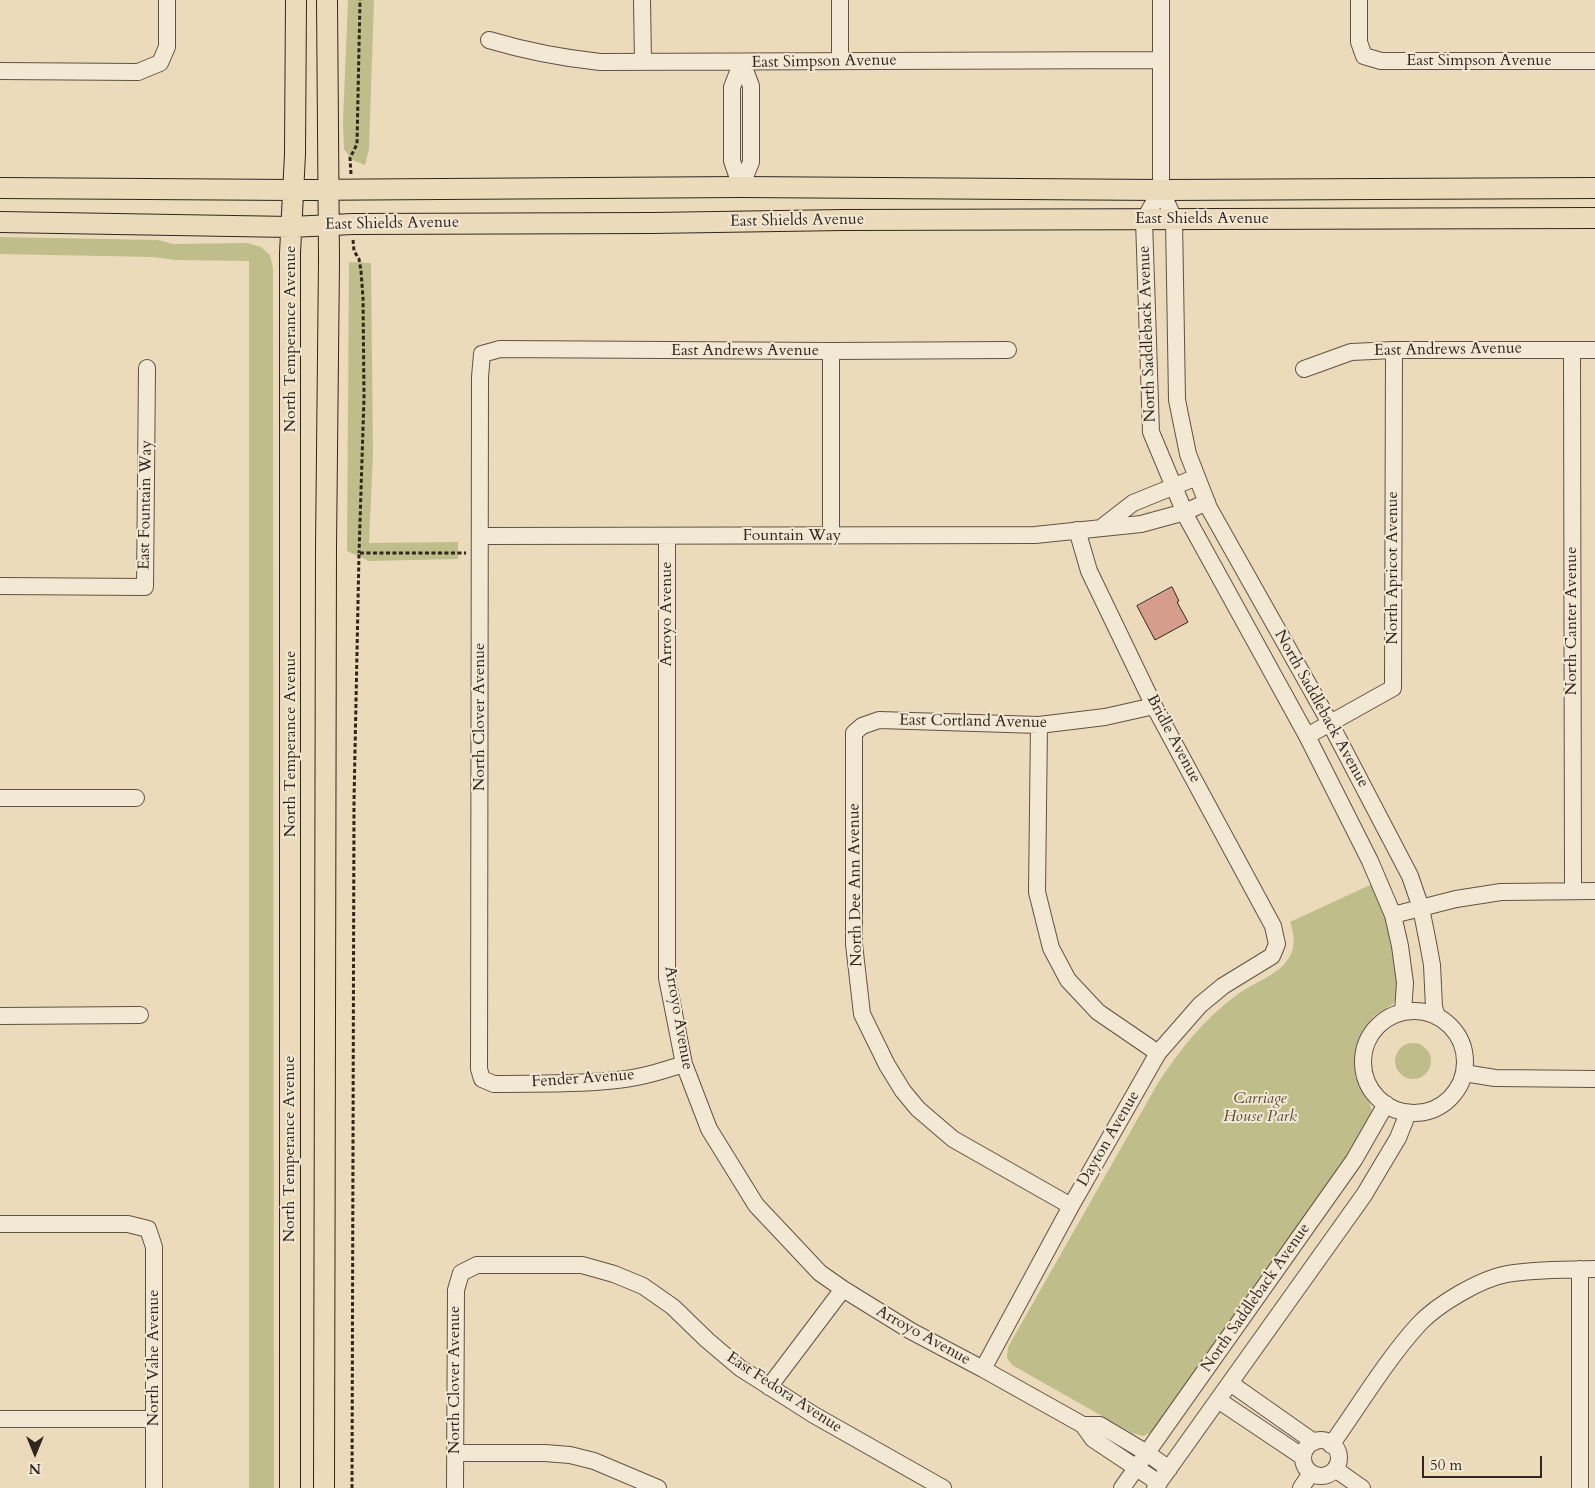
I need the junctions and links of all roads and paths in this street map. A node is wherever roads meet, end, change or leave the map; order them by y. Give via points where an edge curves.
1 (167, 0) edge
2 (296, 0) edge
3 (327, 0) edge
4 (360, 0) edge
5 (642, 0) edge
6 (840, 0) edge
7 (1161, 0) edge
8 (1359, 0) edge
9 (489, 40) dead end
10 (1162, 60) junction
11 (1595, 60) edge
12 (840, 61) junction
13 (642, 62) junction
14 (742, 62) junction
15 (0, 71) edge
16 (350, 158) dead end
17 (741, 187) junction
18 (0, 188) edge
19 (1595, 188) edge
20 (293, 190) junction
21 (328, 190) junction
22 (1161, 190) junction
23 (1595, 204) edge
24 (1595, 218) edge
25 (1174, 219) junction
26 (1523, 219) junction
27 (1144, 220) junction
28 (0, 222) edge
29 (328, 225) junction
30 (291, 226) junction
31 (354, 251) dead end
32 (1008, 350) dead end
33 (1394, 350) junction
34 (1572, 350) junction
35 (1595, 350) edge
36 (831, 351) junction
37 (482, 354) joint
38 (147, 368) dead end
39 (1304, 369) dead end
40 (1197, 477) junction
41 (1173, 486) junction
42 (1207, 502) junction
43 (1185, 512) junction
44 (1102, 527) junction
45 (1077, 530) junction
46 (667, 536) junction
47 (831, 536) junction
48 (481, 544) junction
49 (359, 553) junction
50 (0, 586) edge
51 (1154, 706) junction
52 (1330, 723) junction
53 (1039, 725) junction
54 (854, 733) joint
55 (1307, 736) junction
56 (0, 798) edge
57 (136, 798) dead end
58 (1573, 891) junction
59 (1595, 891) edge
60 (1421, 908) junction
61 (1393, 915) junction
62 (1277, 944) joint
63 (1403, 1012) junction
64 (140, 1015) dead end
65 (0, 1016) edge
66 (1437, 1016) junction
67 (1158, 1053) junction
68 (684, 1064) junction
69 (1464, 1073) junction
70 (482, 1078) joint
71 (1595, 1079) edge
72 (1386, 1104) junction
73 (1408, 1113) junction
74 (1071, 1206) junction
75 (0, 1224) edge
76 (1588, 1269) edge
77 (461, 1273) joint
78 (843, 1289) junction
79 (983, 1369) junction
80 (1230, 1383) junction
81 (770, 1387) junction
82 (1218, 1400) junction
83 (0, 1419) edge
84 (154, 1419) junction
85 (1083, 1425) junction
86 (1314, 1442) junction
87 (1331, 1445) junction
88 (456, 1453) junction
89 (1147, 1453) junction
90 (1303, 1457) junction
91 (1137, 1468) junction
92 (1169, 1469) junction
93 (1334, 1469) junction
94 (1311, 1473) junction
95 (1157, 1486) edge
96 (154, 1488) edge
97 (290, 1488) edge
98 (324, 1488) edge
99 (352, 1488) edge
100 (455, 1488) edge
101 (658, 1488) edge
102 (943, 1488) edge
103 (1122, 1488) edge
104 (1300, 1488) edge
105 (1362, 1488) edge
106 (1580, 1488) edge

1 - 15 street via 167,46 160,63 138,72
2 - 20 main road, North Temperance Avenue
3 - 21 main road, North Temperance Avenue
4 - 16 path via 357,144
5 - 13 street
6 - 12 street
7 - 10 street
8 - 11 street, East Simpson Avenue via 1359,42 1364,56 1381,61
9 - 13 street, East Simpson Avenue via 561,58
10 - 12 street, East Simpson Avenue
10 - 22 street
12 - 14 street, East Simpson Avenue
13 - 14 street, East Simpson Avenue
14 - 17 street via 751,86 752,162
17 - 21 main road, East Shields Avenue
17 - 22 main road, East Shields Avenue
18 - 20 main road, East Shields Avenue
19 - 22 main road, East Shields Avenue
20 - 21 main road, East Shields Avenue
20 - 30 main road, North Temperance Avenue
21 - 29 main road, North Temperance Avenue
22 - 25 street, North Saddleback Avenue
22 - 27 street
23 - 26 main road via 1557,209
24 - 26 main road, East Shields Avenue
25 - 26 main road, East Shields Avenue
25 - 27 main road, East Shields Avenue
25 - 40 street, North Saddleback Avenue via 1177,400 1188,454
27 - 29 main road, East Shields Avenue
27 - 41 street, North Saddleback Avenue via 1151,432
28 - 30 main road, East Shields Avenue
29 - 30 main road, East Shields Avenue
29 - 98 main road, North Temperance Avenue
30 - 97 main road, North Temperance Avenue
31 - 49 path via 359,259 363,298 364,397
32 - 36 street, East Andrews Avenue
33 - 34 street, East Andrews Avenue
33 - 39 street, East Andrews Avenue via 1351,352
33 - 52 street, North Apricot Avenue via 1393,688
34 - 35 street, East Andrews Avenue
34 - 58 street, North Canter Avenue
36 - 37 street, East Andrews Avenue via 500,349
36 - 47 street
37 - 48 street, North Clover Avenue
38 - 50 street, East Fountain Way via 145,587
40 - 41 street
40 - 42 street, North Saddleback Avenue
41 - 43 street, North Saddleback Avenue
41 - 44 street via 1133,503
42 - 43 street, Fountain Way
42 - 52 street, North Saddleback Avenue
43 - 44 street, Fountain Way via 1141,524
43 - 55 street, North Saddleback Avenue
44 - 45 street, Fountain Way
45 - 47 street, Fountain Way via 1035,535
45 - 51 street, Bridle Avenue via 1089,571
46 - 47 street, Fountain Way
46 - 48 street, Fountain Way
46 - 68 street, Arroyo Avenue via 667,978
48 - 49 path
48 - 70 street, North Clover Avenue via 479,1070
49 - 99 path via 354,801
51 - 53 street, East Cortland Avenue
51 - 62 street, Bridle Avenue via 1273,926
52 - 55 street, North Apricot Avenue
52 - 60 street, North Saddleback Avenue via 1410,876
53 - 54 street, East Cortland Avenue via 879,720 862,726
53 - 67 street via 1037,892 1051,948 1068,980 1098,1012
54 - 74 street, North Dee Ann Avenue via 854,944 862,1014 887,1065 918,1110 953,1139
55 - 61 street, North Saddleback Avenue via 1370,861
56 - 57 street
58 - 59 street
58 - 60 street via 1501,892
60 - 61 street
60 - 66 street, North Saddleback Avenue via 1432,965
61 - 63 street, North Saddleback Avenue via 1404,967
62 - 67 street, Dayton Avenue via 1272,956 1223,986 1200,1005
63 - 66 street
63 - 72 street via 1376,1027 1367,1042 1363,1059 1365,1076 1373,1092
64 - 65 street
66 - 69 street via 1458,1035 1464,1049
67 - 74 street, Dayton Avenue
68 - 70 street, Fender Avenue via 651,1074 592,1082 494,1084
68 - 78 street, Arroyo Avenue via 709,1129 756,1205 820,1273
69 - 71 street via 1494,1078
69 - 73 street via 1455,1093 1442,1105 1426,1112
72 - 73 street
72 - 89 street, North Saddleback Avenue via 1354,1160
73 - 80 street, North Saddleback Avenue via 1398,1138 1364,1195
74 - 79 street, Dayton Avenue
75 - 84 street, North Vahe Avenue via 128,1224 148,1229 154,1247
76 - 87 street via 1506,1274 1475,1284 1448,1301 1420,1323 1399,1348
76 - 106 street
77 - 81 street, East Fedora Avenue via 476,1265 582,1265 614,1274 642,1286 673,1307 740,1368
77 - 88 street, North Clover Avenue via 456,1290
78 - 79 street, Arroyo Avenue via 911,1331
78 - 81 street
79 - 85 street, Arroyo Avenue
80 - 82 street, North Saddleback Avenue
80 - 86 street
81 - 102 street, East Fedora Avenue
82 - 90 street
82 - 92 street, North Saddleback Avenue
83 - 84 street
84 - 96 street, North Vahe Avenue
85 - 89 street, Arroyo Avenue via 1100,1425
85 - 91 street, Arroyo Avenue via 1094,1439
86 - 87 street
86 - 90 street via 1306,1448
87 - 93 street via 1338,1456
88 - 100 street, North Clover Avenue
88 - 101 street via 570,1455 594,1461
89 - 91 street, North Saddleback Avenue
89 - 92 street, Arroyo Avenue
90 - 94 street via 1304,1465
91 - 95 street, Arroyo Avenue
91 - 103 street, North Saddleback Avenue
92 - 95 street, North Saddleback Avenue
93 - 94 street via 1322,1476
93 - 105 street
94 - 104 street

